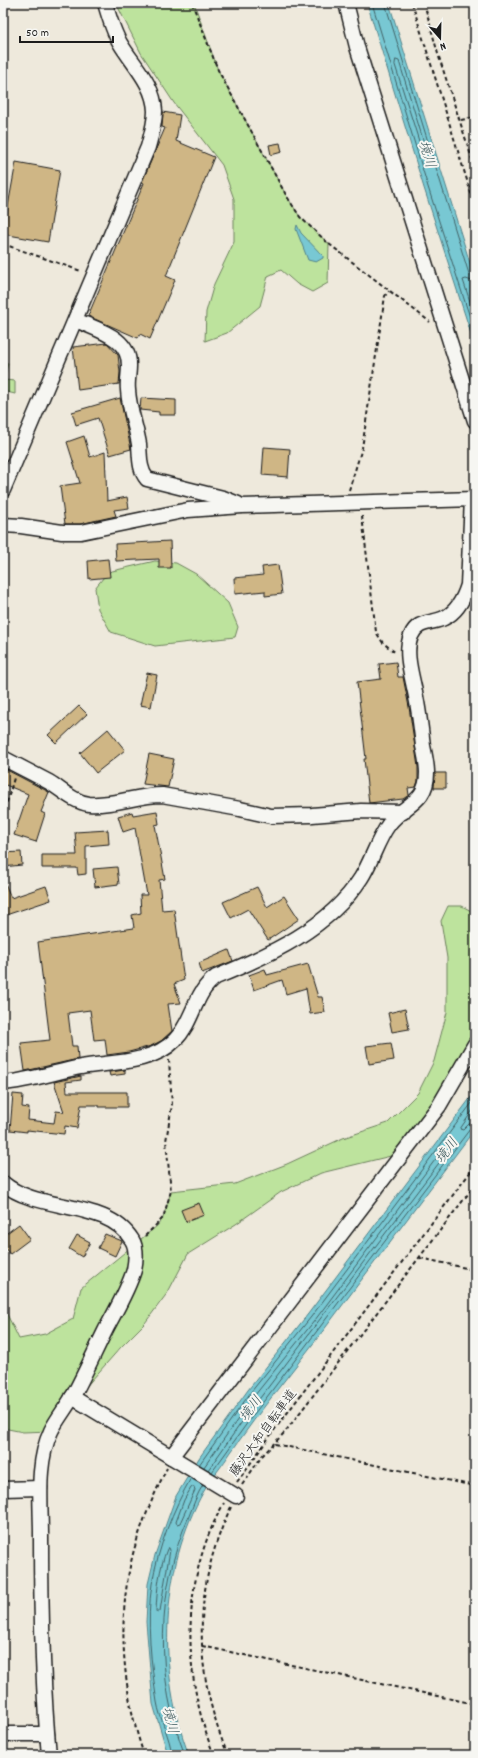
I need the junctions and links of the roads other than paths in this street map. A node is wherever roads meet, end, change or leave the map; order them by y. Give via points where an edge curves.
1 (105, 3) edge
2 (346, 3) edge
3 (76, 320) junction
4 (475, 421) edge
5 (3, 490) edge
6 (473, 499) edge
7 (242, 506) junction
8 (3, 525) edge
9 (3, 758) edge
10 (403, 812) junction
11 (475, 1044) edge
12 (3, 1084) edge
13 (3, 1183) edge
14 (72, 1397) junction
15 (173, 1458) junction
16 (40, 1488) junction
17 (3, 1489) edge
18 (230, 1493) road end
19 (3, 1734) edge
20 (47, 1734) junction
21 (49, 1755) edge

1 - 3 street via 120,43 152,94 155,111 148,148
2 - 4 street via 357,47
3 - 5 street
3 - 7 street via 113,337 126,348 129,366 128,390 140,461 147,479 223,498
6 - 7 street
6 - 10 street via 468,585 465,595 460,604 444,618 420,624 413,632 409,648 427,762 427,783 418,800
7 - 8 street via 188,510 81,532
9 - 10 street via 50,783 78,802 89,804 162,795 271,816 361,811
10 - 12 street via 390,823 361,879 339,905 298,937 208,982 185,1027 163,1050 144,1057
11 - 15 street via 439,1106
13 - 14 street via 19,1194 98,1214 121,1227 134,1245 136,1258 130,1280
14 - 15 street
14 - 16 street via 51,1431 42,1455
15 - 18 street
16 - 17 street
16 - 20 street via 41,1606
19 - 20 street
20 - 21 street

